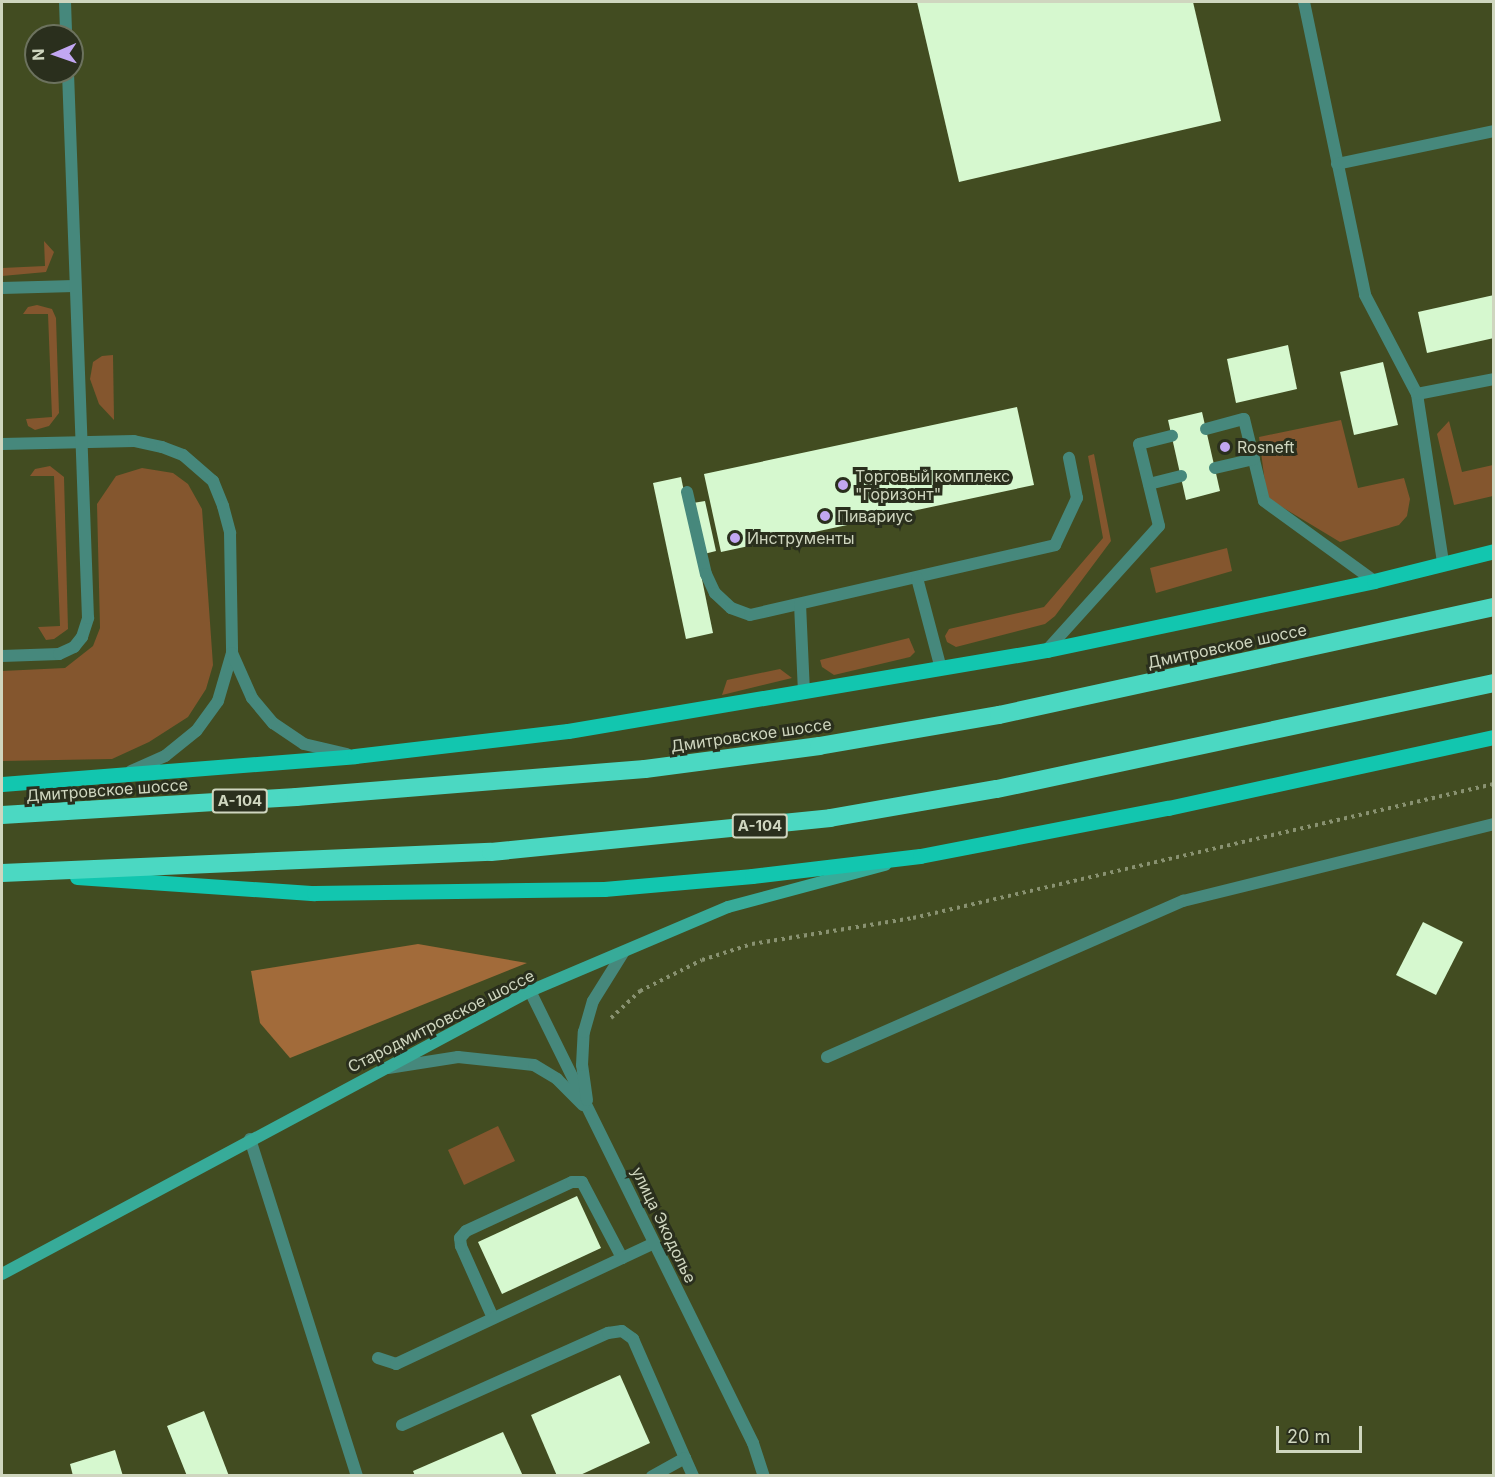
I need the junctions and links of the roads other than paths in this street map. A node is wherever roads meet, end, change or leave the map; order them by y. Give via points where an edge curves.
1 (65, 2) edge
2 (1304, 2) edge
3 (66, 24) edge
4 (68, 84) edge
5 (1494, 131) edge
6 (1337, 164) junction
7 (74, 286) junction
8 (2, 288) edge
9 (1494, 379) edge
10 (1417, 394) junction
11 (1206, 429) dead end
12 (1172, 436) dead end
13 (82, 442) junction
14 (2, 444) edge
15 (1069, 458) dead end
16 (1254, 459) junction
17 (1215, 468) dead end
18 (1181, 476) dead end
19 (1149, 484) junction
20 (687, 492) dead end
21 (1494, 551) edge
22 (1443, 562) junction
23 (917, 578) junction
24 (1374, 581) junction
25 (800, 604) junction
26 (1494, 607) edge
27 (1047, 650) junction
28 (232, 653) junction
29 (2, 656) edge
30 (941, 669) junction
31 (1494, 683) edge
32 (804, 691) junction
33 (1494, 737) edge
34 (355, 756) junction
35 (125, 774) junction
36 (2, 784) edge
37 (2, 815) edge
38 (1494, 824) edge
39 (920, 856) junction
40 (8, 872) edge
41 (623, 953) junction
42 (530, 991) junction
43 (827, 1057) dead end
44 (381, 1070) junction
45 (590, 1113) junction
46 (250, 1139) junction
47 (654, 1243) junction
48 (622, 1258) junction
49 (2, 1274) edge
50 (493, 1318) junction
51 (378, 1358) dead end
52 (402, 1425) dead end
53 (685, 1458) junction
54 (357, 1476) edge
55 (652, 1476) edge
56 (693, 1476) edge
57 (764, 1476) edge

1 - 3 street
2 - 6 street
4 - 7 street
5 - 6 street
6 - 10 street via 1365,295
7 - 8 street
7 - 13 street
9 - 10 street
10 - 22 street
11 - 16 street via 1244,419
12 - 19 street via 1139,444
13 - 14 street
13 - 28 street via 134,441 162,447 183,455 213,481 230,533
13 - 29 street via 88,618 82,637 74,647 59,654
15 - 23 street via 1077,498 1055,545
16 - 17 street
16 - 24 street via 1264,501
18 - 19 street
19 - 27 street via 1159,526
20 - 25 street via 706,574 715,593 731,608 750,615
21 - 22 main road
22 - 24 main road
23 - 25 street
23 - 30 street
24 - 27 main road
25 - 32 street
26 - 37 highway, Дмитровское шоссе / А-104 via 999,715 819,746 633,770
27 - 30 main road
28 - 34 street via 252,698 273,723 304,744
28 - 35 street via 218,700 196,731 165,756
30 - 32 main road
31 - 40 highway, А-104 via 998,789 830,818 491,852
32 - 34 main road via 568,731
33 - 39 main road via 1168,808
34 - 35 main road
35 - 36 main road
38 - 43 street via 1183,901
39 - 40 main road via 604,889 314,893
39 - 41 street, Стародмитровское шоссе via 728,907
41 - 42 street, Стародмитровское шоссе
41 - 45 street via 593,1001 584,1032 582,1065
42 - 44 street, Стародмитровское шоссе
42 - 45 street, улица Экодолье
44 - 45 street via 458,1057 534,1065 557,1079
44 - 46 street, Стародмитровское шоссе
45 - 47 street, улица Экодолье
46 - 49 street, Стародмитровское шоссе
46 - 54 street
47 - 48 street
47 - 57 street, улица Экодолье via 753,1443
48 - 50 street
48 - 50 street via 582,1182 572,1182 466,1231 460,1238 461,1246
50 - 51 street via 396,1364
52 - 53 street via 608,1333 622,1331 633,1339
53 - 55 street
53 - 56 street

